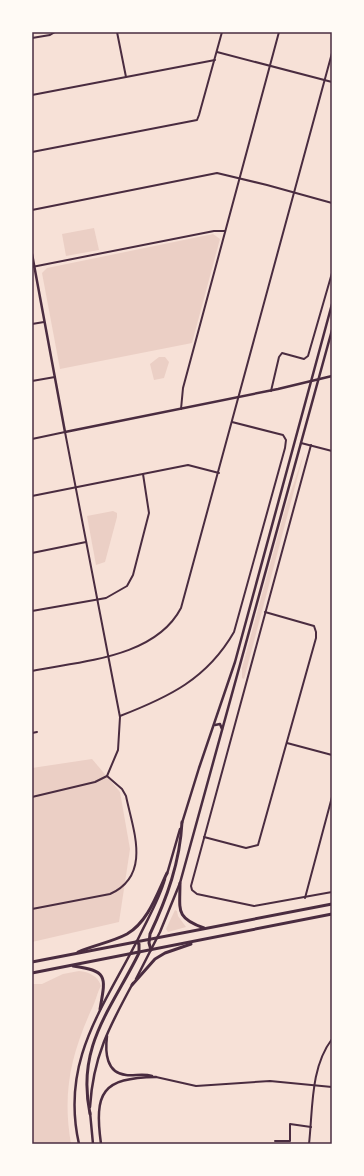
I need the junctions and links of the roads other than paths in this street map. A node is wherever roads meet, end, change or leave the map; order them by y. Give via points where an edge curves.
1 (55, 32) edge
2 (117, 32) edge
3 (222, 32) edge
4 (279, 32) edge
5 (32, 38) edge
6 (217, 52) junction
7 (332, 53) edge
8 (214, 60) junction
9 (270, 65) junction
10 (126, 76) junction
11 (325, 80) junction
12 (332, 82) edge
13 (32, 95) edge
14 (32, 152) edge
15 (240, 178) junction
16 (294, 193) junction
17 (332, 203) edge
18 (32, 210) edge
19 (225, 231) junction
20 (32, 254) edge
21 (33, 266) edge
22 (332, 273) edge
23 (332, 304) edge
24 (44, 322) junction
25 (32, 324) edge
26 (332, 330) edge
27 (332, 376) edge
28 (55, 377) junction
29 (319, 379) junction
30 (32, 381) edge
31 (310, 381) junction
32 (271, 391) junction
33 (239, 397) junction
34 (181, 408) junction
35 (232, 422) junction
36 (65, 432) junction
37 (32, 438) edge
38 (301, 443) junction
39 (311, 445) junction
40 (332, 451) edge
41 (219, 473) junction
42 (143, 474) junction
43 (76, 488) junction
44 (32, 496) edge
45 (86, 542) junction
46 (32, 553) edge
47 (97, 599) junction
48 (32, 611) edge
49 (265, 612) junction
50 (108, 656) junction
51 (32, 670) edge
52 (120, 717) junction
53 (214, 725) junction
54 (223, 729) junction
55 (37, 732) dead end
56 (32, 733) edge
57 (287, 743) junction
58 (332, 755) edge
59 (108, 776) junction
60 (32, 797) edge
61 (332, 797) edge
62 (182, 822) junction
63 (204, 837) junction
64 (167, 873) junction
65 (180, 883) junction
66 (332, 892) edge
67 (305, 898) junction
68 (332, 904) edge
69 (32, 908) edge
70 (332, 914) edge
71 (206, 929) junction
72 (156, 938) junction
73 (149, 940) junction
74 (136, 942) junction
75 (194, 942) junction
76 (151, 950) junction
77 (139, 952) junction
78 (129, 954) junction
79 (70, 955) junction
80 (32, 962) edge
81 (71, 965) junction
82 (32, 973) edge
83 (132, 985) junction
84 (100, 1009) junction
85 (108, 1031) junction
86 (332, 1039) edge
87 (156, 1077) junction
88 (315, 1086) junction
89 (332, 1087) edge
90 (90, 1114) junction
91 (311, 1127) junction
92 (276, 1141) dead end
93 (79, 1144) edge
94 (93, 1144) edge
95 (101, 1144) edge
96 (309, 1144) edge

1 - 5 street
2 - 10 street
3 - 6 street
4 - 9 street
6 - 8 street
6 - 9 street
7 - 11 street
8 - 10 street
8 - 14 street via 200,115 196,120
9 - 11 street
9 - 15 street
10 - 13 street
11 - 12 street
11 - 16 street
15 - 16 street
15 - 18 street via 214,174
15 - 19 street
16 - 17 street
16 - 33 street
19 - 21 street
19 - 34 street via 183,388
20 - 21 main road
21 - 24 main road
22 - 32 street via 308,356 304,359 282,353
23 - 31 main road
24 - 25 street
24 - 28 main road
26 - 29 main road
27 - 29 main road
28 - 30 street
28 - 36 main road
29 - 31 main road
29 - 38 main road
31 - 32 main road
31 - 53 main road via 239,649
32 - 33 main road
33 - 34 main road
33 - 35 street
34 - 36 main road
35 - 41 street
35 - 52 street via 283,435 286,440 234,632 220,654 194,679 162,699
36 - 37 street
36 - 43 street
38 - 39 street
38 - 54 main road
39 - 40 street
39 - 49 street
41 - 42 street via 192,465
41 - 50 street via 185,599 179,612 165,628 142,644 122,654
42 - 43 street
42 - 47 street via 149,514 133,576 123,590
43 - 44 street
43 - 45 street
45 - 46 street
45 - 47 street
47 - 48 street
47 - 50 street
49 - 57 street via 310,624 316,632
49 - 63 street
50 - 51 street
50 - 52 street
52 - 59 street via 118,750
53 - 54 main road via 220,724
53 - 62 main road
54 - 65 main road
55 - 56 street
57 - 58 street
57 - 63 street via 258,845 246,848
59 - 60 street via 95,782
59 - 69 street via 126,796 137,850 136,864 130,878 122,888 110,894
61 - 67 street
62 - 64 main road
62 - 73 highway via 181,847 173,878
63 - 67 street via 192,883 192,890 197,894 254,906
64 - 74 main road via 159,898
64 - 79 highway via 144,918 129,933
65 - 71 highway via 182,915 187,922
65 - 72 main road
66 - 67 street
68 - 71 highway
70 - 75 highway
71 - 72 highway
72 - 73 highway
72 - 76 main road
73 - 74 highway
73 - 76 highway
74 - 77 highway via 139,944
74 - 78 main road
74 - 79 highway
75 - 76 highway
75 - 83 highway via 155,959
76 - 77 highway
76 - 83 main road
77 - 78 highway
77 - 90 highway via 106,1012 91,1051 85,1082
78 - 81 highway
78 - 84 main road
79 - 80 highway
81 - 82 highway
81 - 84 highway via 93,969 100,974 104,986
83 - 85 main road
84 - 93 main road via 84,1045 76,1081 75,1109
85 - 87 main road via 106,1051 112,1068 125,1075 146,1074
85 - 90 main road via 94,1074
86 - 88 street via 319,1062
87 - 88 street via 196,1086 270,1081
87 - 95 main road via 121,1080 106,1090 99,1105
88 - 89 street
88 - 91 street
90 - 94 main road
91 - 92 street via 290,1124 290,1141
91 - 96 street

